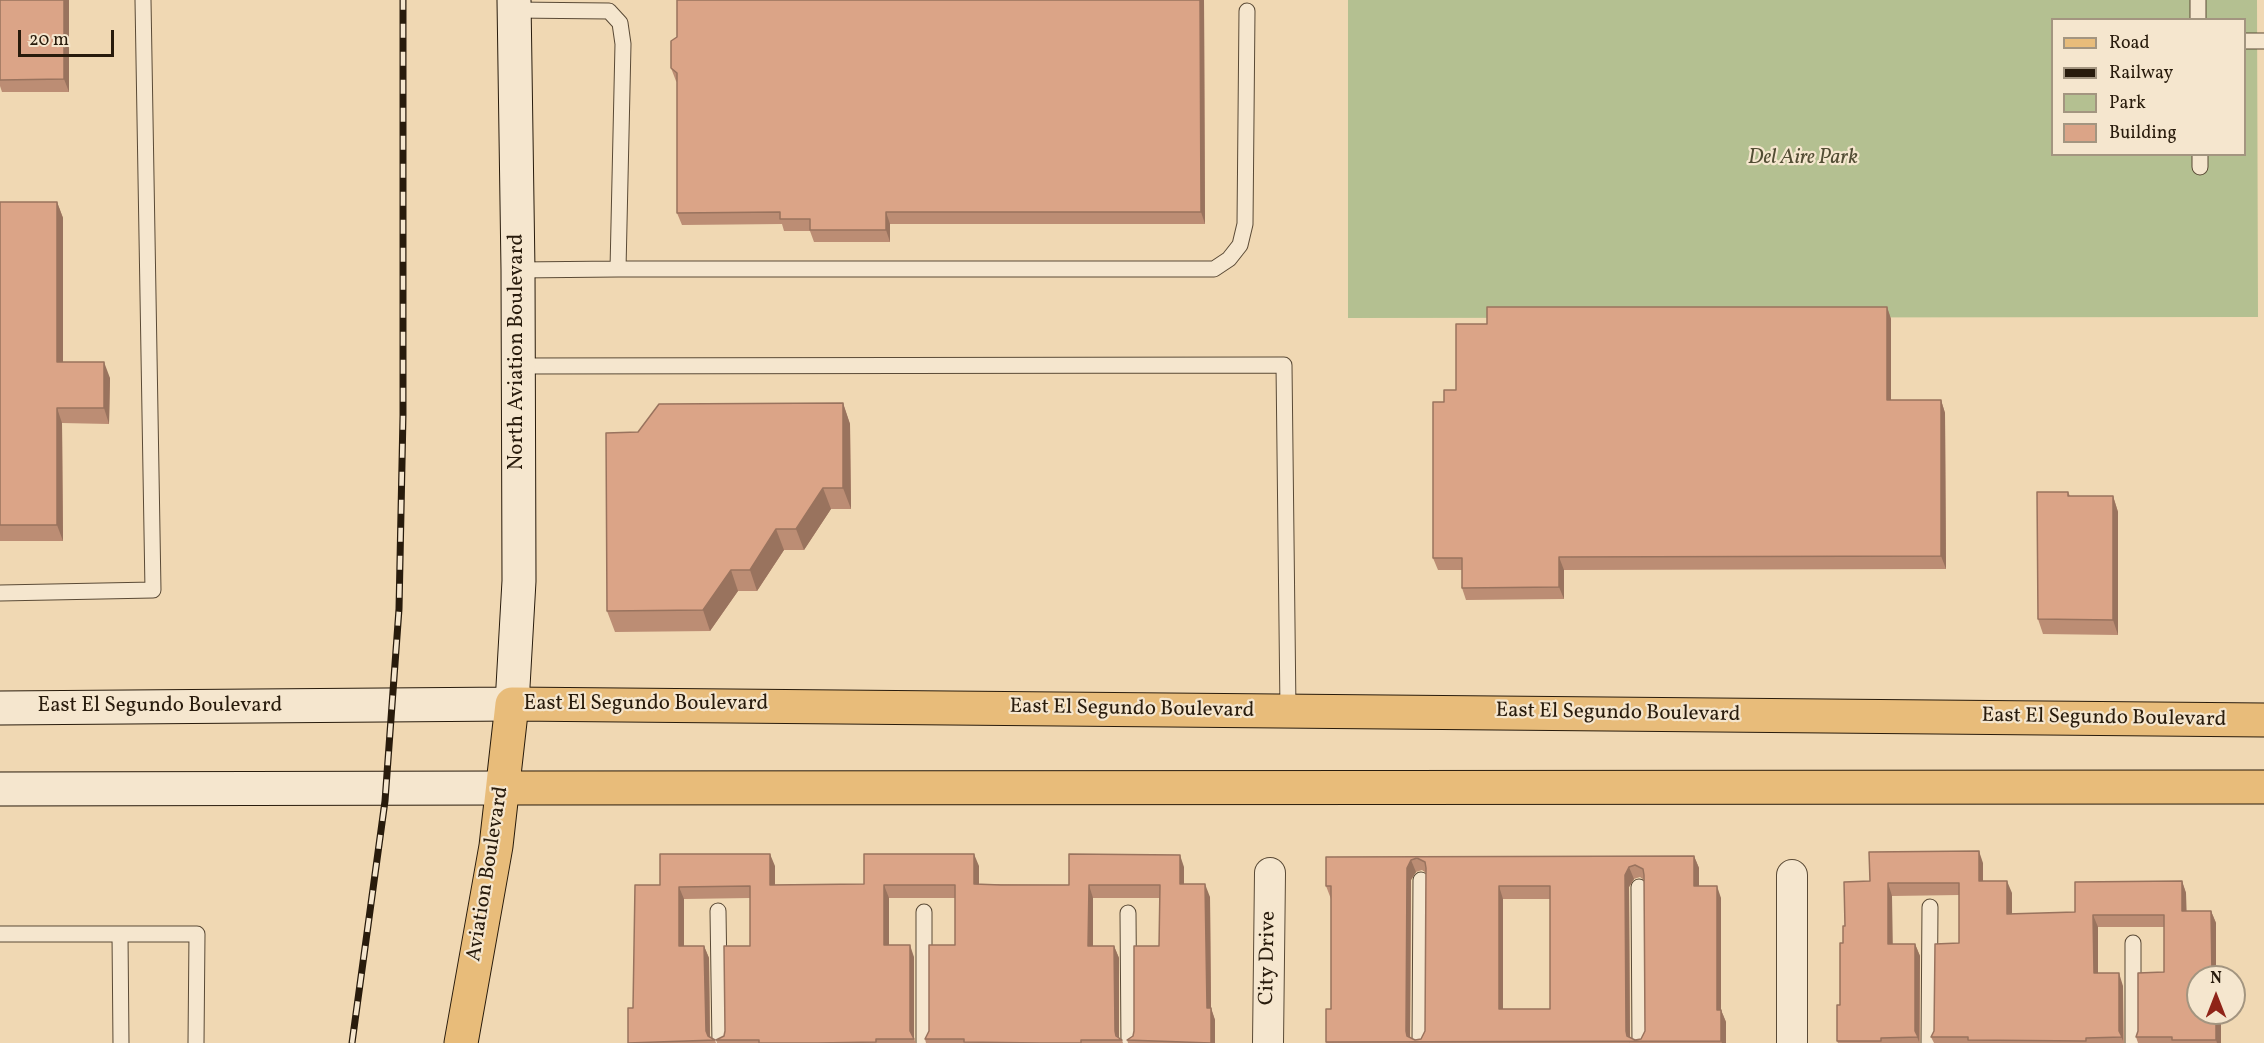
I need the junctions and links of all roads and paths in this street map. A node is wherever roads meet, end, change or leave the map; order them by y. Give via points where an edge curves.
1 (143, 0) edge
2 (2198, 0) edge
3 (514, 5) edge
4 (1247, 11) dead end
5 (2198, 18) edge
6 (2246, 41) edge
7 (2264, 41) edge
8 (618, 269) junction
9 (518, 270) junction
10 (518, 366) junction
11 (0, 593) edge
12 (512, 704) junction
13 (0, 708) edge
14 (1288, 711) junction
15 (2264, 720) edge
16 (2264, 787) edge
17 (503, 788) junction
18 (0, 789) edge
19 (1270, 873) dead end
20 (1792, 875) dead end
21 (1421, 880) edge
22 (1640, 887) edge
23 (1930, 907) edge
24 (718, 911) dead end
25 (924, 912) dead end
26 (1128, 913) dead end
27 (0, 934) edge
28 (120, 935) junction
29 (2133, 943) dead end
30 (121, 1043) edge
31 (196, 1043) edge
32 (460, 1043) edge
33 (720, 1043) edge
34 (924, 1043) edge
35 (1129, 1043) edge
36 (1268, 1043) edge
37 (1420, 1043) edge
38 (1640, 1043) edge
39 (1792, 1043) edge
40 (1929, 1043) edge
41 (2133, 1043) edge

1 - 11 lane via 153,590
2 - 5 lane
3 - 8 lane via 609,11 620,23 623,44
3 - 9 main road, North Aviation Boulevard
4 - 8 lane via 1245,224 1240,245 1214,269
6 - 7 lane
8 - 9 lane
9 - 10 main road, North Aviation Boulevard
10 - 12 main road, North Aviation Boulevard via 519,581
10 - 14 lane via 1284,365
12 - 13 main road, East El Segundo Boulevard
12 - 14 main road, East El Segundo Boulevard
12 - 17 main road, Aviation Boulevard
14 - 15 main road, East El Segundo Boulevard
16 - 17 main road
17 - 18 main road
17 - 32 main road, Aviation Boulevard via 494,860
19 - 36 street, City Drive
20 - 39 street
21 - 37 lane
22 - 38 lane
23 - 40 lane
24 - 33 lane
25 - 34 lane
26 - 35 lane
27 - 28 lane
28 - 30 lane
28 - 31 lane via 197,934
29 - 41 lane

